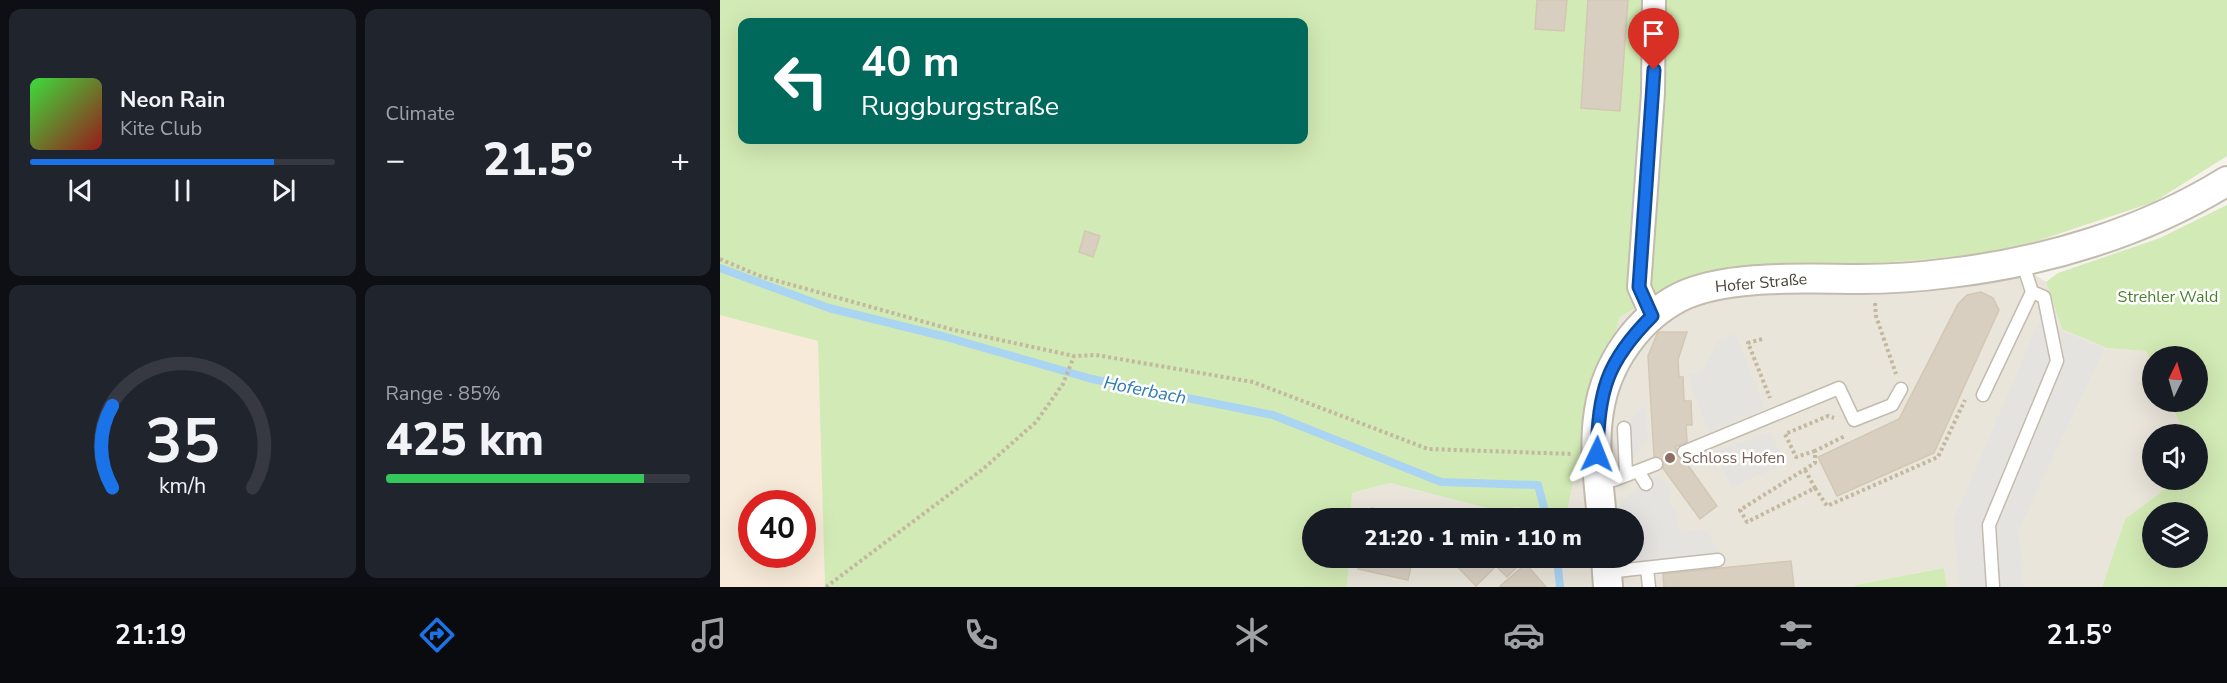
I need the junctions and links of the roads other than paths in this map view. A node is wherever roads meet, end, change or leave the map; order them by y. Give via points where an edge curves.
1 (1654, 0) edge
2 (2227, 181) edge
3 (2022, 261) junction
4 (2032, 292) junction
5 (1652, 316) junction
6 (1901, 389) road end
7 (1983, 395) dead end
8 (1624, 428) dead end
9 (1684, 452) dead end
10 (1656, 464) dead end
11 (1632, 473) junction
12 (1599, 480) junction
13 (1646, 484) dead end
14 (1601, 508) edge
15 (1718, 560) dead end
16 (1652, 566) junction
17 (1607, 572) edge
18 (1649, 587) edge
19 (1993, 587) edge

1 - 5 street via 1653,93 1639,287
2 - 3 street, Hofer Straße via 2108,237
3 - 4 lane
3 - 5 street, Hofer Straße via 1878,289 1772,280 1708,288 1680,297
4 - 7 lane
4 - 19 lane via 2044,297 2057,361 1989,525
5 - 12 street, Hofer Straße via 1630,338 1611,369 1599,411
6 - 9 lane via 1892,405 1854,420 1839,388
8 - 11 lane
10 - 11 lane
11 - 12 lane via 1614,480
11 - 13 lane
12 - 14 street, Hofer Straße
15 - 16 lane
16 - 17 lane
16 - 18 lane

